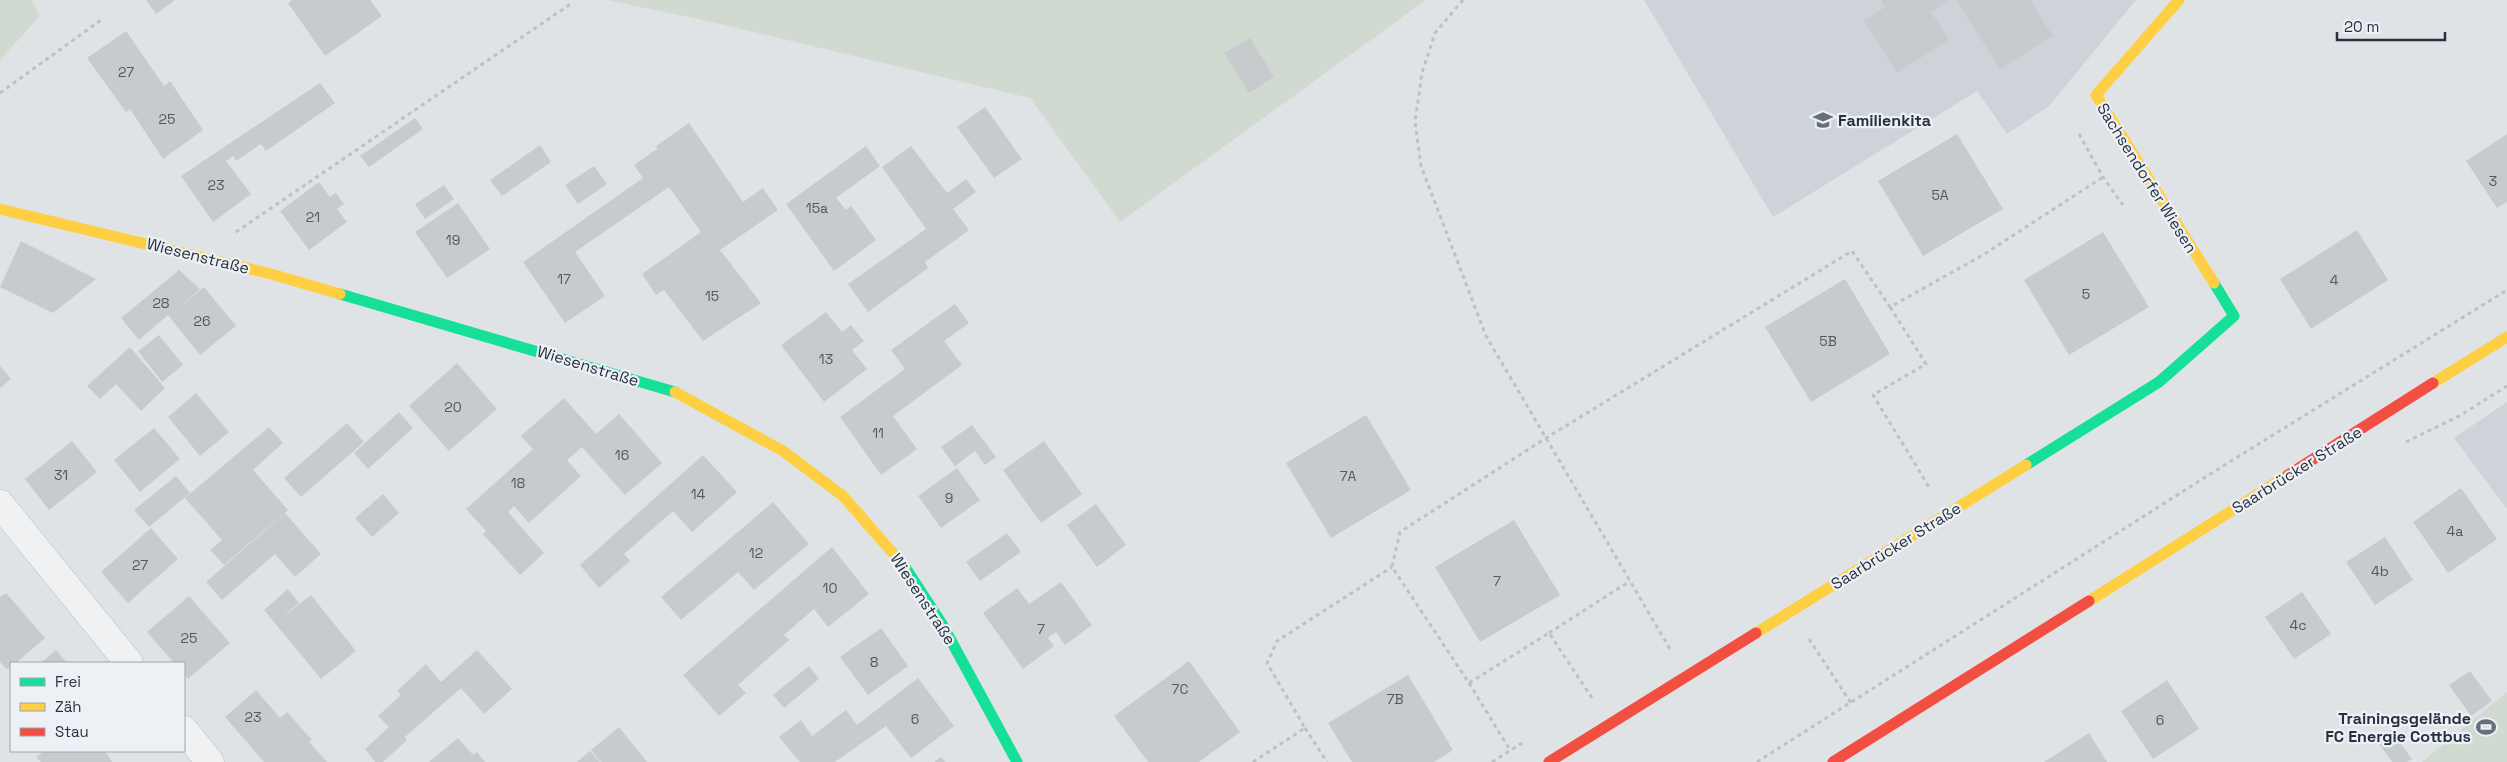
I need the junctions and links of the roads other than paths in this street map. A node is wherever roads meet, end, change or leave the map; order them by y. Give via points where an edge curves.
1 (2178, 0) edge
2 (0, 209) edge
3 (2234, 316) joint
4 (2507, 337) edge
5 (0, 504) edge
6 (128, 662) edge
7 (185, 732) edge
8 (204, 760) edge
9 (1017, 762) edge
10 (1549, 762) edge
11 (1833, 762) edge

1 - 3 street, Sachsendorfer Wiesen via 2096,95
2 - 9 street, Wiesenstraße via 201,256 674,391 783,451 843,496 904,564 942,624
3 - 10 street, Saarbrücker Straße via 2160,382
4 - 11 street, Saarbrücker Straße
5 - 6 street
7 - 8 street

